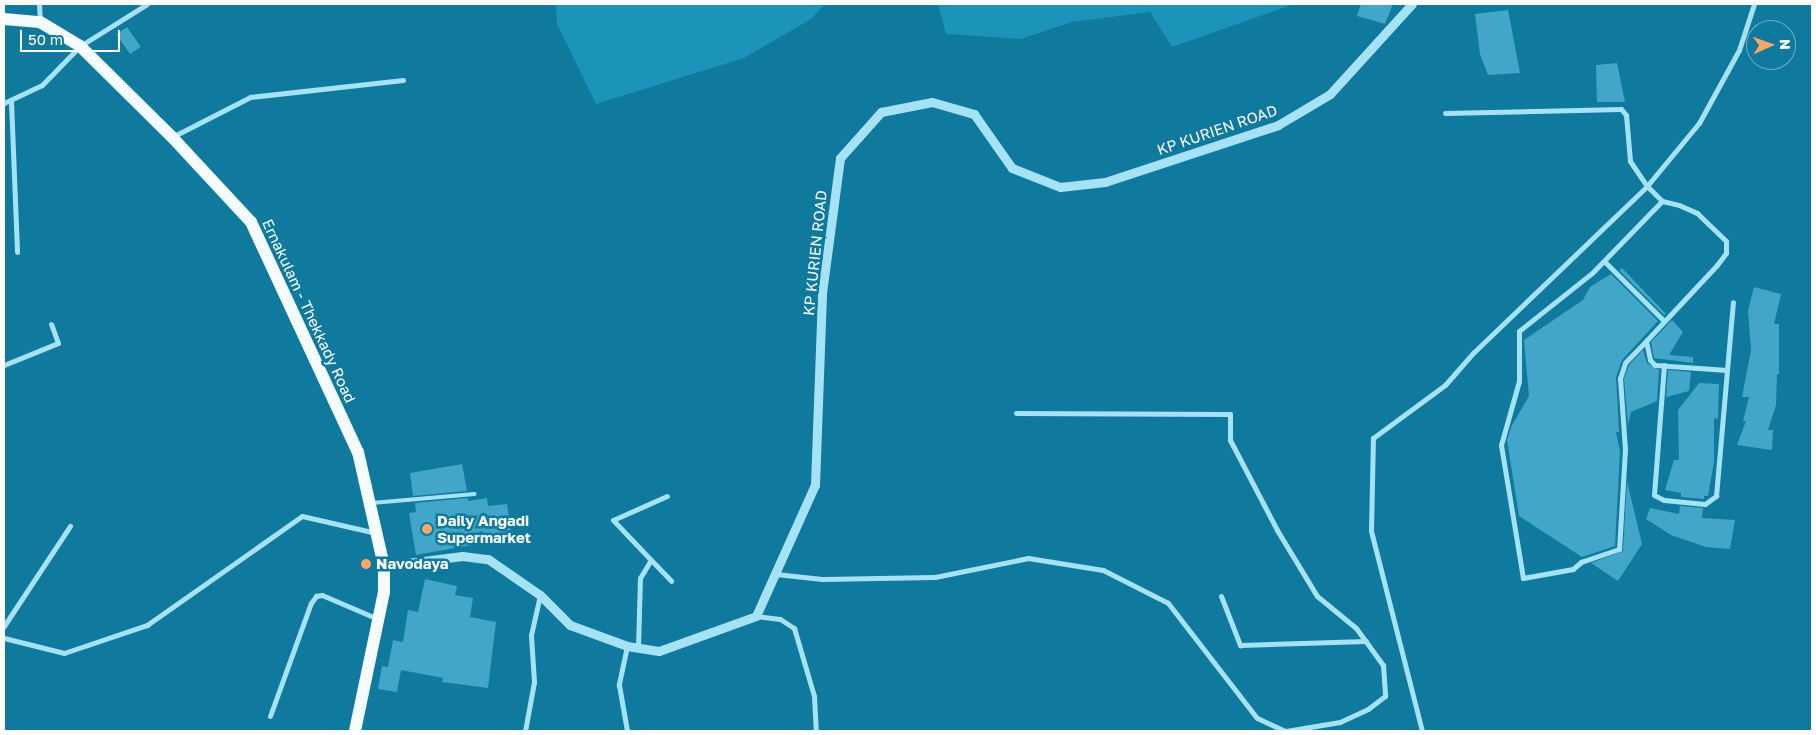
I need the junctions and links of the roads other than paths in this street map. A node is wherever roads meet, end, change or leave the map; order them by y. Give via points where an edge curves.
1 (39, 4) edge
2 (147, 4) edge
3 (1412, 4) edge
4 (1754, 4) edge
5 (4, 19) edge
6 (40, 22) junction
7 (80, 46) junction
8 (403, 80) dead end
9 (11, 101) junction
10 (4, 103) edge
11 (1445, 113) dead end
12 (172, 137) junction
13 (1647, 186) junction
14 (1662, 201) junction
15 (17, 252) dead end
16 (1604, 261) junction
17 (1733, 302) dead end
18 (1664, 321) junction
19 (51, 324) dead end
20 (1646, 341) junction
21 (4, 364) edge
22 (1664, 365) junction
23 (1727, 370) junction
24 (1016, 413) dead end
25 (474, 494) dead end
26 (668, 496) dead end
27 (370, 503) junction
28 (70, 526) dead end
29 (376, 533) junction
30 (651, 560) junction
31 (384, 566) junction
32 (776, 574) junction
33 (671, 581) dead end
34 (540, 594) junction
35 (1221, 596) dead end
36 (756, 616) junction
37 (378, 619) junction
38 (4, 626) edge
39 (4, 638) edge
40 (1366, 641) junction
41 (627, 646) junction
42 (638, 648) junction
43 (270, 716) dead end
44 (355, 731) edge
45 (525, 731) edge
46 (627, 731) edge
47 (816, 731) edge
48 (1286, 731) edge
49 (1422, 731) edge

1 - 6 street
2 - 7 street
3 - 32 street, KP KURIEN ROAD via 1330,94 1278,125 1105,182 1060,187 1012,168 974,114 932,102 881,112 840,158 822,293 815,485
4 - 13 street via 1739,50 1699,123
5 - 6 main road, Ernakulam - Thekkady Road
6 - 7 main road, Ernakulam - Thekkady Road
7 - 9 street via 42,84
7 - 12 main road, Ernakulam - Thekkady Road
8 - 12 street via 250,97
9 - 10 street
9 - 15 street
11 - 13 street via 1621,109 1626,115 1630,161
12 - 27 main road, Ernakulam - Thekkady Road via 251,222 358,452
13 - 14 street
13 - 49 street via 1472,353 1445,385 1374,438 1371,531
14 - 16 street
14 - 18 street via 1690,208 1726,241 1726,253 1722,259
16 - 18 street
16 - 20 street via 1519,331 1519,381 1501,445 1523,578 1573,569 1581,562 1619,549 1625,449 1620,378 1625,363
17 - 23 street
18 - 20 street
19 - 21 street via 58,343
20 - 22 street via 1650,360
22 - 23 street
22 - 23 street via 1654,495 1664,500 1696,503 1708,503 1716,496
24 - 40 street via 1230,414 1230,440 1277,530 1317,596 1356,628
25 - 27 lane
26 - 30 street via 613,520
27 - 29 main road, Ernakulam - Thekkady Road
28 - 38 street
29 - 31 main road, Ernakulam - Thekkady Road
29 - 39 street via 302,516 146,625 64,653
30 - 33 street
30 - 42 street via 640,578
31 - 34 street via 462,556 488,559
31 - 37 main road, Ernakulam - Thekkady Road via 384,592
32 - 36 street, KP KURIEN ROAD
32 - 48 street via 822,578 934,577 1028,558 1103,570 1168,603 1257,718
34 - 41 street via 570,626
34 - 45 street via 531,635 534,682
35 - 40 street via 1240,645
36 - 42 street via 658,651
36 - 47 street via 780,619 794,628 814,696
37 - 43 street via 322,595 316,596 311,602
37 - 44 main road, Ernakulam - Thekkady Road
40 - 48 street via 1383,665 1385,696 1368,710 1340,722
41 - 42 street
41 - 46 street via 619,685

